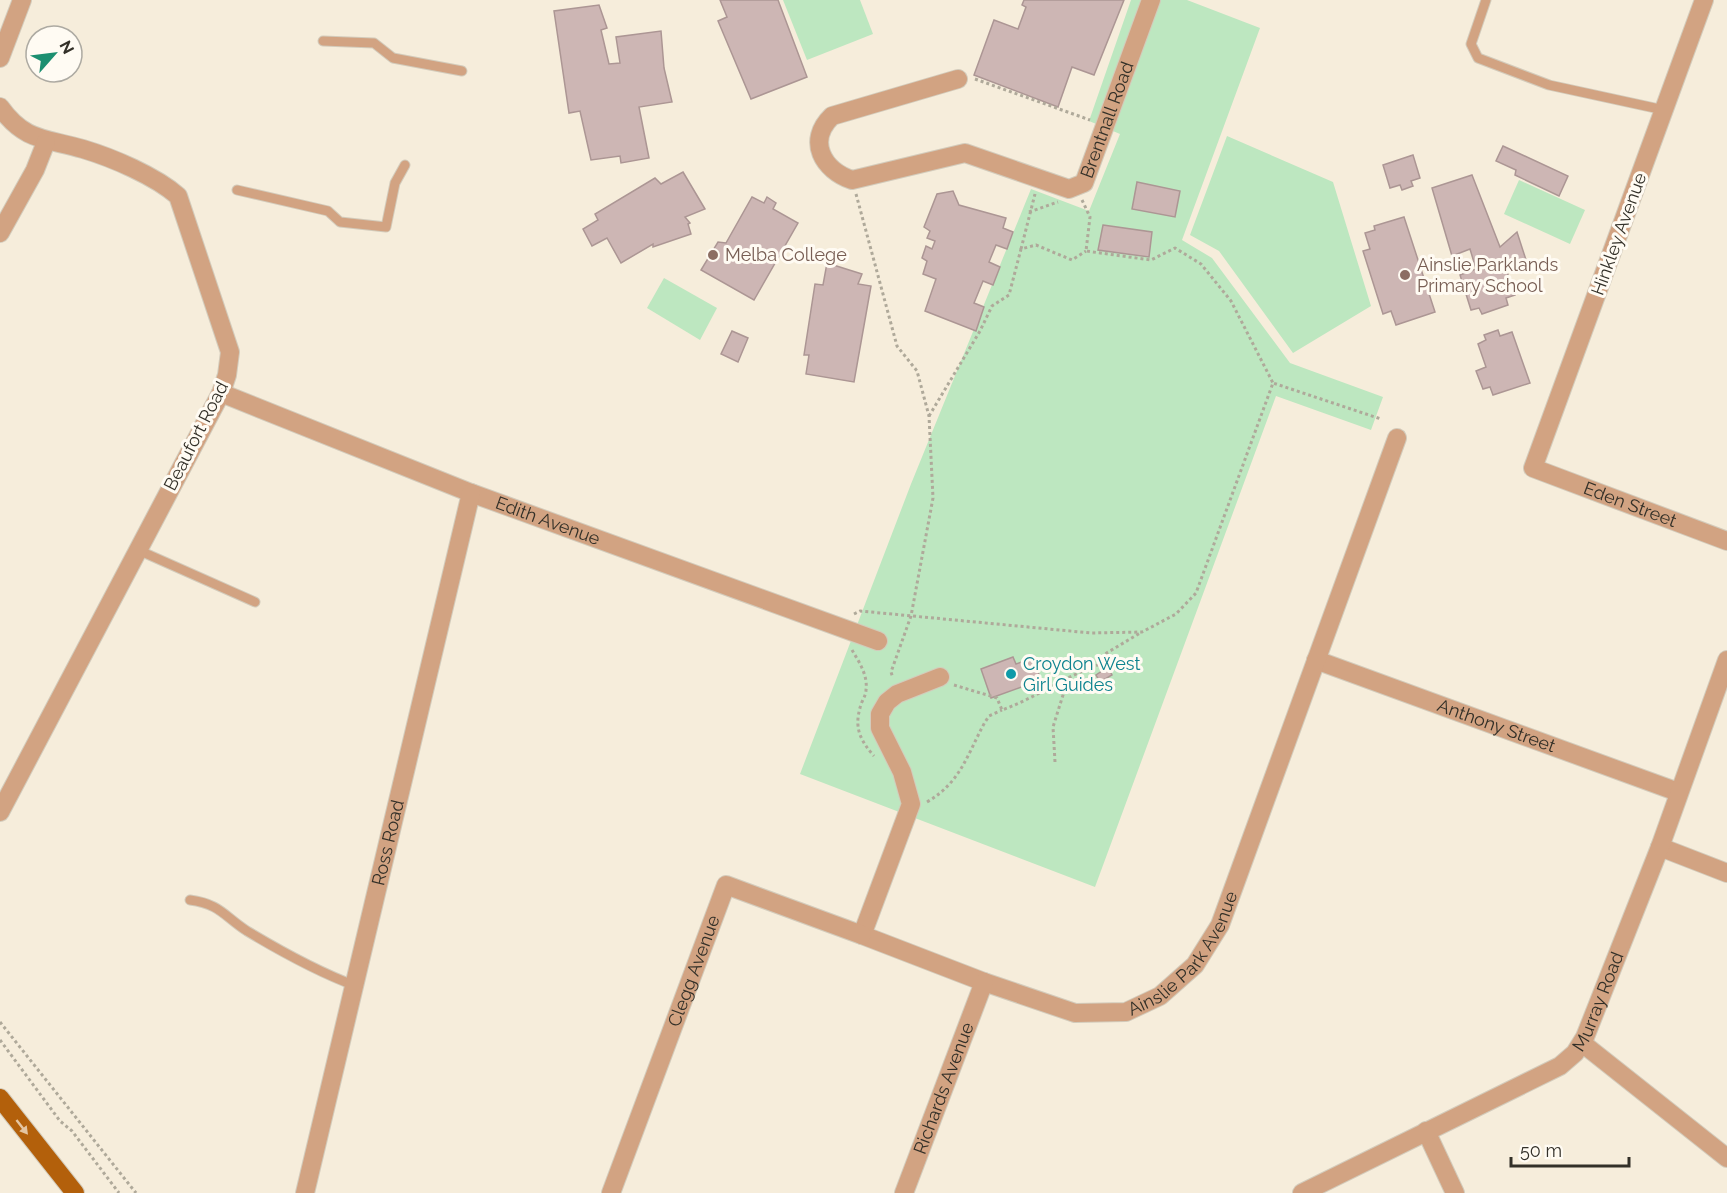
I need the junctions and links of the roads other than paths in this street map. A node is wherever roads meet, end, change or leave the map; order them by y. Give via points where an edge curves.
1 (22, 0) edge
2 (1151, 0) edge
3 (1486, 0) edge
4 (1704, 0) edge
5 (323, 41) dead end
6 (0, 58) edge
7 (462, 71) dead end
8 (958, 79) road end
9 (0, 107) edge
10 (1664, 110) junction
11 (46, 142) junction
12 (405, 165) dead end
13 (237, 190) dead end
14 (0, 233) edge
15 (220, 393) junction
16 (1397, 438) dead end
17 (1533, 468) joint
18 (471, 493) junction
19 (1727, 541) edge
20 (138, 550) junction
21 (255, 602) dead end
22 (878, 641) dead end
23 (1316, 660) junction
24 (1727, 660) edge
25 (940, 677) road end
26 (1678, 792) junction
27 (0, 812) edge
28 (1660, 847) junction
29 (1727, 873) edge
30 (190, 900) dead end
31 (862, 935) junction
32 (984, 982) junction
33 (356, 986) junction
34 (1582, 1043) junction
35 (0, 1098) edge
36 (1426, 1131) junction
37 (1727, 1158) edge
38 (75, 1193) edge
39 (305, 1193) edge
40 (611, 1193) edge
41 (904, 1193) edge
42 (1302, 1193) edge
43 (1455, 1193) edge

1 - 6 street
2 - 8 street, Brentnall Road via 1076,197 1069,189 965,153 852,180 838,175 824,159 818,140 827,120 844,111
3 - 10 lane via 1472,44 1478,58 1549,85
4 - 10 street, Hinkley Avenue
5 - 7 lane via 374,43 393,58
9 - 11 street, Beaufort Road via 13,125
10 - 17 street, Hinkley Avenue
11 - 14 street
11 - 15 street, Beaufort Road via 83,149 163,183 178,196 230,352
12 - 13 lane via 395,183 387,227 339,222 328,211
15 - 18 street, Edith Avenue
15 - 20 street, Beaufort Road
16 - 23 street, Ainslie Park Avenue
17 - 19 street, Eden Street
18 - 22 street, Edith Avenue
18 - 33 street, Ross Road
20 - 21 lane
20 - 27 street, Beaufort Road
23 - 26 street, Anthony Street
23 - 32 street, Ainslie Park Avenue via 1220,925 1195,965 1160,996 1126,1012 1075,1013
24 - 26 street, Murray Road
25 - 31 street via 897,694 880,714 880,728 902,772 911,804
26 - 28 street, Murray Road
28 - 29 street
28 - 34 street, Murray Road
30 - 33 lane via 211,903 246,930 324,974
31 - 32 street, Ainslie Park Avenue
31 - 40 street, Clegg Avenue via 726,885
32 - 41 street, Richards Avenue
33 - 39 street, Ross Road
34 - 36 street, Murray Road via 1560,1066
34 - 37 street
35 -> 38 main road
36 - 42 street, Murray Road
36 - 43 street

